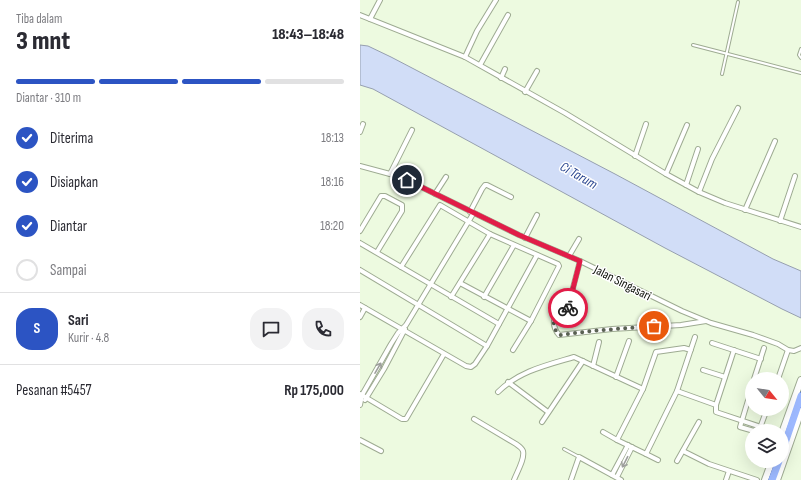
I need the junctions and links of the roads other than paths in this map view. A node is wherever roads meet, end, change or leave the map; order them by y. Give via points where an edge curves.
1 (380, 0) edge
2 (496, 0) edge
3 (738, 2) dead end
4 (360, 15) edge
5 (508, 15) dead end
6 (370, 19) junction
7 (693, 45) dead end
8 (801, 49) edge
9 (728, 54) junction
10 (465, 57) junction
11 (801, 58) edge
12 (480, 65) junction
13 (505, 69) dead end
14 (537, 71) dead end
15 (801, 73) edge
16 (722, 74) dead end
17 (500, 78) junction
18 (525, 92) junction
19 (738, 108) dead end
20 (363, 124) dead end
21 (646, 124) dead end
22 (687, 125) dead end
23 (412, 130) dead end
24 (360, 132) edge
25 (775, 141) dead end
26 (698, 149) dead end
27 (635, 156) junction
28 (360, 166) edge
29 (390, 174) junction
30 (666, 174) junction
31 (795, 176) dead end
32 (446, 177) dead end
33 (686, 185) junction
34 (699, 192) junction
35 (435, 194) junction
36 (511, 197) dead end
37 (745, 210) junction
38 (472, 213) junction
39 (537, 215) dead end
40 (780, 221) junction
41 (468, 222) junction
42 (801, 227) edge
43 (360, 231) edge
44 (490, 234) junction
45 (525, 238) junction
46 (579, 239) dead end
47 (360, 243) edge
48 (514, 245) junction
49 (377, 252) junction
50 (537, 255) junction
51 (569, 256) junction
52 (580, 261) junction
53 (401, 267) junction
54 (360, 270) edge
55 (460, 283) junction
56 (430, 284) junction
57 (451, 297) junction
58 (484, 297) junction
59 (360, 305) edge
60 (417, 305) junction
61 (366, 308) junction
62 (507, 309) junction
63 (360, 317) edge
64 (706, 321) junction
65 (531, 322) junction
66 (499, 324) junction
67 (403, 330) junction
68 (695, 337) dead end
69 (629, 341) dead end
70 (599, 342) dead end
71 (712, 343) dead end
72 (487, 346) junction
73 (764, 348) dead end
74 (801, 348) edge
75 (513, 350) dead end
76 (691, 350) junction
77 (734, 350) junction
78 (788, 350) junction
79 (444, 354) junction
80 (761, 359) junction
81 (583, 361) junction
82 (593, 366) junction
83 (703, 370) dead end
84 (756, 372) edge
85 (780, 372) edge
86 (616, 377) junction
87 (725, 377) junction
88 (801, 380) edge
89 (508, 382) junction
90 (643, 389) junction
91 (677, 391) junction
92 (498, 392) dead end
93 (361, 395) edge
94 (367, 398) junction
95 (800, 398) edge
96 (361, 404) edge
97 (716, 405) junction
98 (745, 409) edge
99 (801, 411) edge
100 (548, 412) junction
101 (474, 419) dead end
102 (741, 421) junction
103 (542, 422) dead end
104 (699, 422) dead end
105 (799, 423) edge
106 (749, 424) edge
107 (785, 424) edge
108 (745, 428) edge
109 (789, 431) edge
110 (603, 432) dead end
111 (360, 440) edge
112 (617, 440) junction
113 (628, 444) junction
114 (632, 447) junction
115 (564, 449) dead end
116 (381, 450) dead end
117 (683, 451) junction
118 (646, 454) junction
119 (579, 457) junction
120 (658, 460) dead end
121 (677, 461) dead end
122 (769, 468) edge
123 (776, 468) edge
124 (729, 471) junction
125 (615, 476) junction
126 (514, 480) edge
127 (571, 480) edge
128 (621, 480) edge
129 (726, 480) edge
130 (757, 480) edge
131 (765, 480) edge
132 (772, 480) edge
133 (777, 480) edge

1 - 6 street
2 - 10 street
3 - 9 lane
4 - 6 street
5 - 12 street
6 - 10 street
7 - 9 lane
8 - 11 lane
9 - 15 lane
9 - 16 lane
10 - 12 street
12 - 17 street
13 - 17 street
14 - 18 street
17 - 18 street
18 - 27 street
19 - 34 street via 712,159
20 - 24 street
21 - 27 street
22 - 30 street
23 - 29 street
25 - 37 street
26 - 33 street
27 - 30 street
28 - 29 street, Jalan Singasari
29 - 35 street, Jalan Singasari
30 - 33 street
31 - 40 street
32 - 35 street
33 - 34 street
34 - 37 street
35 - 38 street, Jalan Singasari
36 - 38 street via 485,185
37 - 40 street
38 - 41 street
38 - 45 street, Jalan Singasari
39 - 45 street
40 - 42 street
41 - 44 street
41 - 53 street via 439,206
41 - 56 street
43 - 49 street via 381,196 402,205 402,211
44 - 48 street
44 - 55 street
45 - 51 street, Jalan Singasari
46 - 51 street
47 - 49 street
48 - 50 street
48 - 58 street
49 - 53 street
50 - 62 street
50 - 65 street via 559,266
51 - 52 street, Jalan Singasari
52 - 64 street, Jalan Singasari
52 - 64 street via 568,307 554,321 560,335
53 - 56 street
54 - 60 street
55 - 57 street
55 - 58 street
56 - 57 street
56 - 60 street
57 - 66 street
58 - 62 street
59 - 61 street
60 - 67 street
60 - 72 street
61 - 63 street
61 - 67 street
62 - 65 street
62 - 66 street
64 - 78 street, Jalan Singasari via 754,335
65 - 75 street
66 - 72 street
67 - 79 street
93 -> 67 street via 391,344
67 - 94 street
68 - 76 street
69 - 86 street
70 - 82 street
71 - 77 street
72 - 79 street via 471,367
73 - 80 street
74 - 78 street
76 - 90 street via 684,348 656,352
76 - 91 street
77 - 80 street
77 - 87 street
78 - 85 street
79 - 94 street via 406,419
80 - 84 street
81 - 82 street
81 - 89 street via 574,357 537,368
81 - 100 street
82 - 86 street
83 - 87 street
86 - 90 street
87 - 97 street
88 - 107 main road
89 - 92 street
89 - 100 street
90 - 112 street
91 - 97 street
91 - 118 street
93 - 94 street
93 - 96 street
94 - 96 street
95 - 109 main road
97 - 102 street via 716,412
98 - 102 street
99 - 105 main road
100 - 103 street
101 - 126 street via 522,449 523,458
102 - 106 street
102 - 108 street via 740,427
104 - 117 street
105 - 133 main road
110 - 112 street
111 - 116 street
112 - 113 street
113 - 114 street
113 - 125 street
114 - 118 street
114 -> 125 street
115 - 119 lane
117 - 121 street
117 - 124 street
118 - 120 street
119 - 125 street
119 - 127 street
122 - 131 main road
123 - 132 main road
124 - 129 street
124 - 130 street
125 - 128 street

